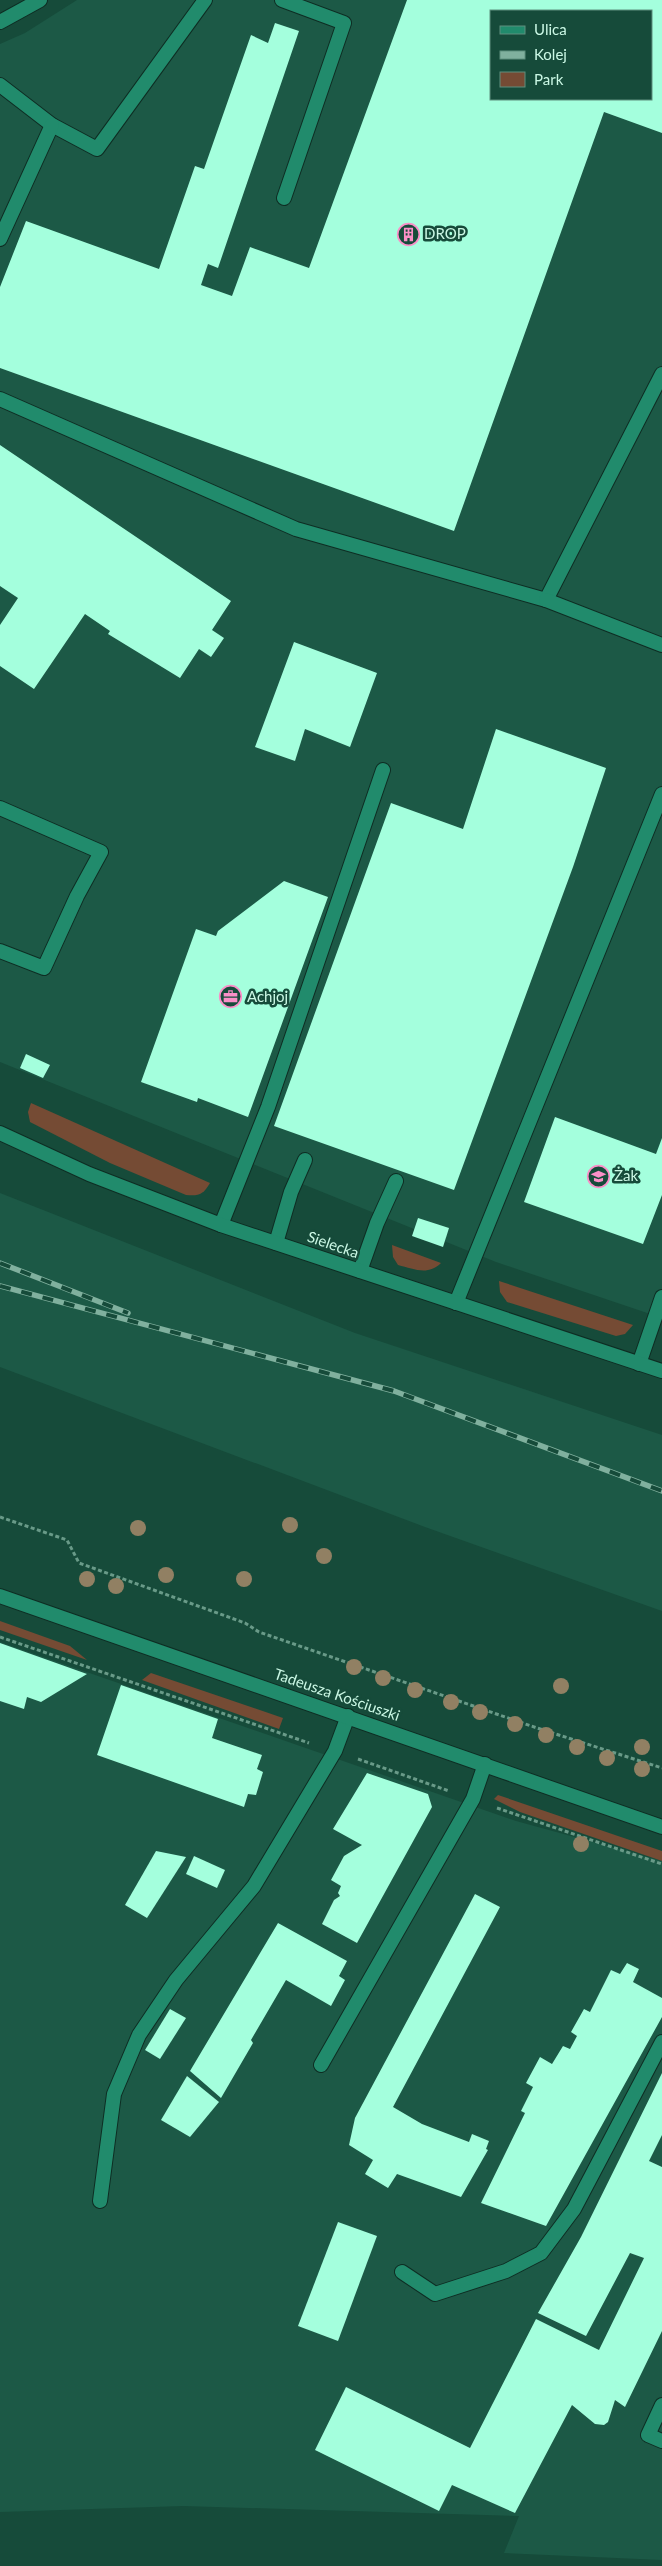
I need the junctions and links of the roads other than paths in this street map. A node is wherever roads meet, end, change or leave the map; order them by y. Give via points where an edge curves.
1 (40, 0) edge
2 (205, 0) edge
3 (282, 0) edge
4 (0, 22) edge
5 (0, 85) edge
6 (52, 125) junction
7 (284, 198) dead end
8 (0, 239) edge
9 (662, 374) edge
10 (0, 399) edge
11 (546, 600) junction
12 (662, 645) edge
13 (383, 770) dead end
14 (662, 794) edge
15 (0, 808) edge
16 (0, 951) edge
17 (0, 1132) edge
18 (305, 1160) dead end
19 (396, 1181) dead end
20 (222, 1225) junction
21 (276, 1242) junction
22 (360, 1271) junction
23 (662, 1297) edge
24 (456, 1303) junction
25 (639, 1364) junction
26 (662, 1371) edge
27 (0, 1596) edge
28 (348, 1716) junction
29 (485, 1764) junction
30 (662, 1827) edge
31 (662, 2042) edge
32 (321, 2065) dead end
33 (100, 2201) dead end
34 (402, 2272) dead end
35 (662, 2405) edge
36 (662, 2441) edge

1 - 4 street
2 - 6 street via 97,149
3 - 7 street via 344,23
5 - 6 street
6 - 8 street
9 - 11 street
10 - 11 street via 296,528
11 - 12 street
13 - 20 street via 268,1107
14 - 24 street
15 - 16 street via 101,852 44,968
17 - 20 street, Sielecka via 89,1174
18 - 21 street via 291,1192
19 - 22 street via 376,1223
20 - 21 street, Sielecka
21 - 22 street, Sielecka
22 - 24 street, Sielecka
23 - 25 street
24 - 25 street, Sielecka
25 - 26 street, Sielecka
27 - 28 street, Tadeusza Kościuszki
28 - 29 street, Tadeusza Kościuszki
28 - 33 street via 335,1752 254,1886 176,1980 139,2035 114,2094
29 - 30 street, Tadeusza Kościuszki
29 - 32 street via 473,1799
31 - 34 street via 574,2210 541,2253 506,2271 435,2294
35 - 36 street via 648,2435

